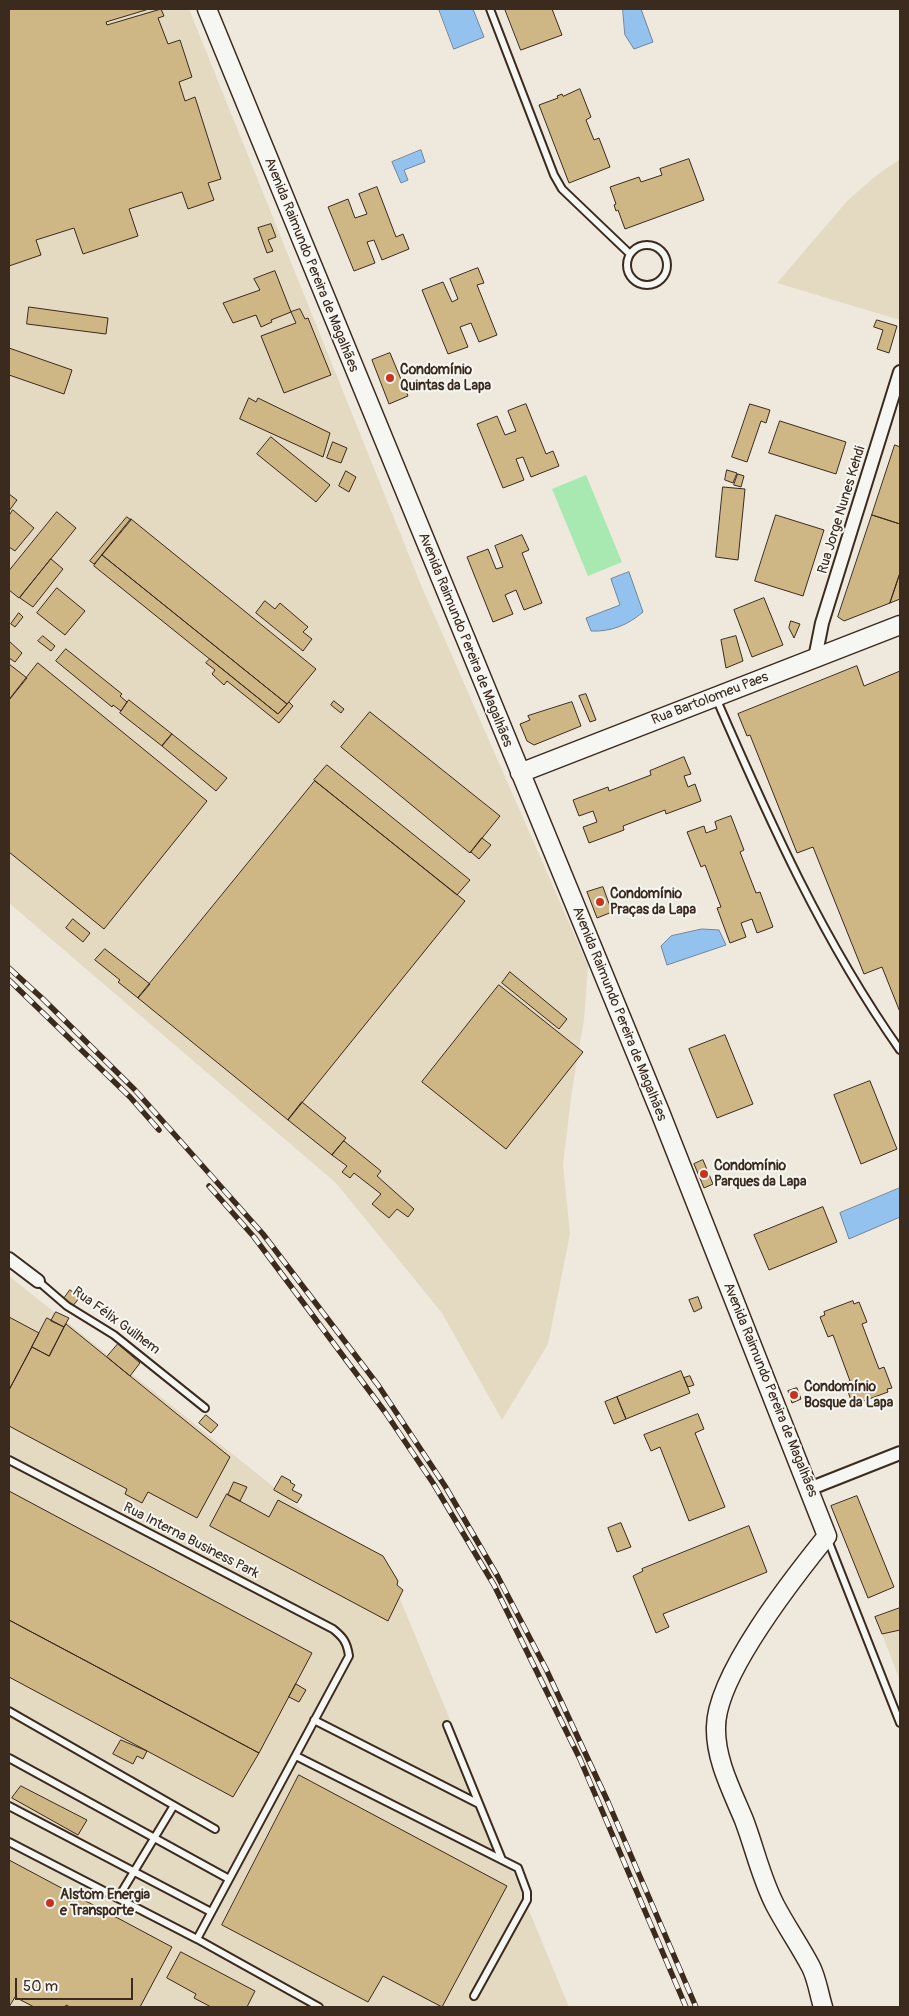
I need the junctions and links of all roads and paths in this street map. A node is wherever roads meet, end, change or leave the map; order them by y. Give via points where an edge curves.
1 (207, 9) edge
2 (490, 9) edge
3 (630, 254) junction
4 (900, 372) edge
5 (900, 625) edge
6 (815, 658) junction
7 (715, 697) junction
8 (520, 773) junction
9 (900, 1050) edge
10 (9, 1259) edge
11 (38, 1281) joint
12 (205, 1408) dead end
13 (900, 1453) edge
14 (9, 1460) edge
15 (810, 1490) junction
16 (827, 1536) junction
17 (9, 1712) edge
18 (314, 1720) junction
19 (900, 1723) edge
20 (446, 1725) dead end
21 (296, 1756) junction
22 (9, 1758) edge
23 (479, 1804) junction
24 (9, 1806) edge
25 (173, 1806) junction
26 (215, 1829) dead end
27 (155, 1839) junction
28 (9, 1842) edge
29 (502, 1860) junction
30 (134, 1872) junction
31 (229, 1879) junction
32 (118, 1898) junction
33 (212, 1912) junction
34 (197, 1939) junction
35 (474, 1996) dead end
36 (318, 2007) edge
37 (823, 2007) edge

1 - 8 street, Avenida Raimundo Pereira de Magalhães
2 - 3 lane via 554,175 562,189
3 - 3 lane via 627,260 629,274 639,283 653,284 664,276 666,256 655,246 641,245
4 - 6 street, Rua Jorge Nunes Kehdi via 822,623
5 - 6 street, Rua Bartolomeu Paes
6 - 7 street, Rua Bartolomeu Paes
7 - 8 street, Rua Bartolomeu Paes
7 - 9 lane via 804,891 842,961
8 - 15 street, Avenida Raimundo Pereira de Magalhães via 660,1112
10 - 11 street, Rua Félix Guilhem
11 - 12 lane, Rua Félix Guilhem via 68,1306 114,1335
13 - 15 street
14 - 18 lane, Rua Interna Business Park via 333,1629 344,1638 349,1656
15 - 16 street, Avenida Raimundo Pereira de Magalhães
16 - 19 lane
16 - 37 street via 791,1581 728,1680 720,1699 716,1727 729,1785 758,1866 775,1905 812,1969
17 - 25 lane
18 - 21 lane
18 - 23 lane
20 - 23 lane
21 - 29 lane
21 - 31 lane
22 - 27 lane
23 - 29 lane
24 - 30 lane
25 - 26 lane
25 - 27 lane
27 - 30 lane
27 - 31 lane
28 - 32 lane
29 - 35 lane via 518,1868 527,1900
30 - 32 lane
30 - 33 lane
31 - 33 lane
32 - 34 lane
33 - 34 lane
34 - 36 lane

